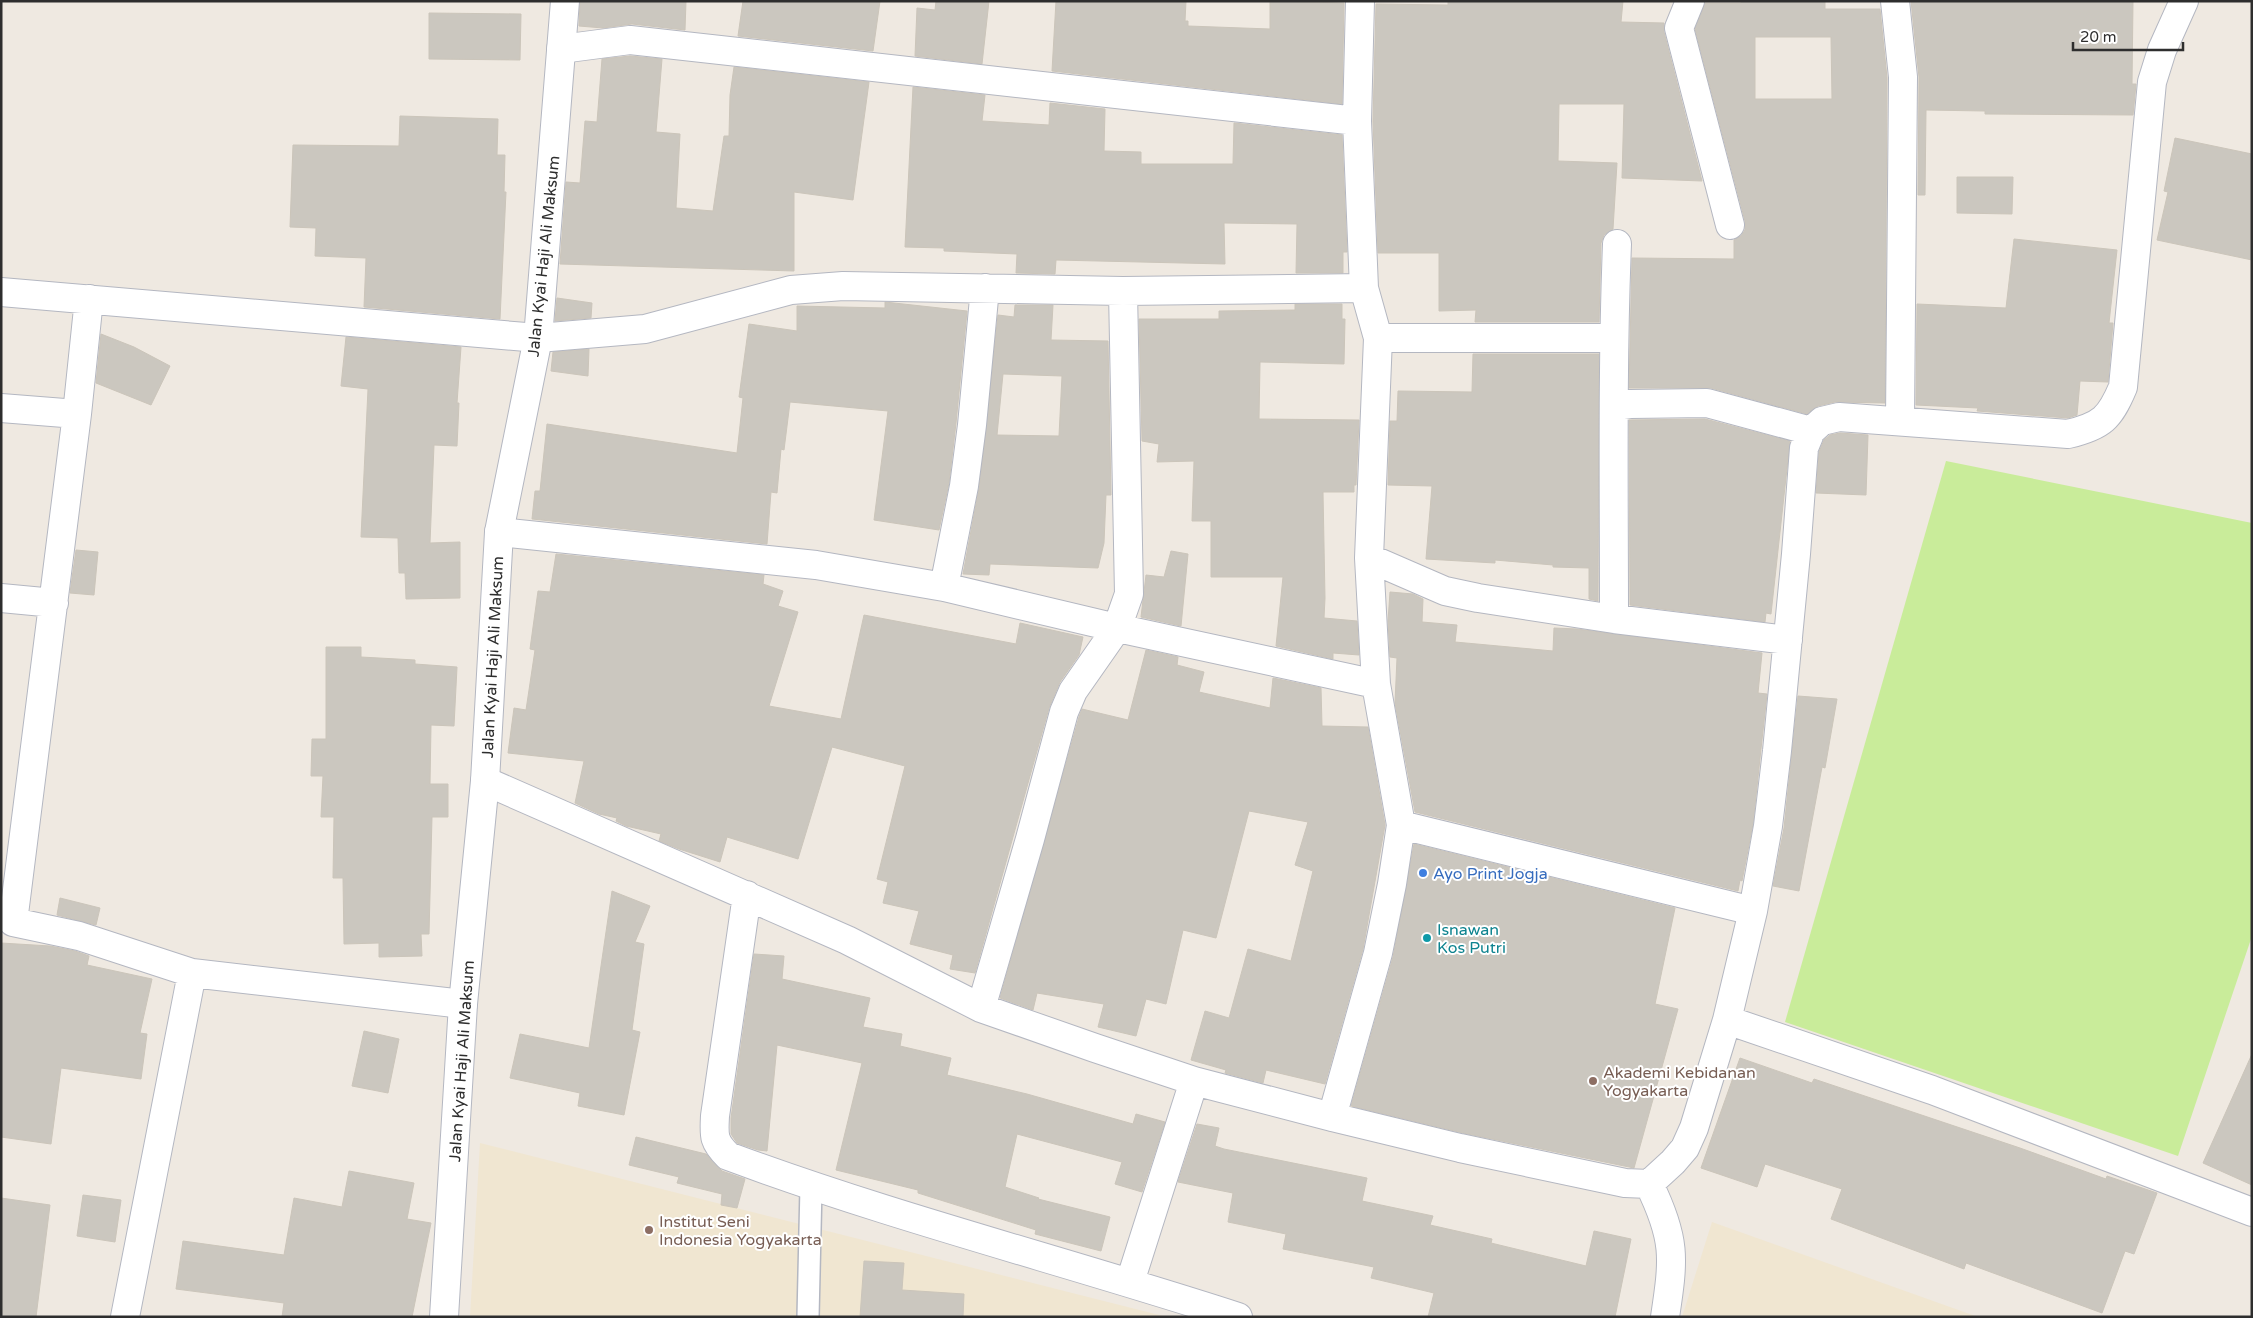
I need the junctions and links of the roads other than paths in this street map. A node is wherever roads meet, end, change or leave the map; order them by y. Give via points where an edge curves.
1 (565, 1) edge
2 (1360, 1) edge
3 (1690, 1) edge
4 (1895, 1) edge
5 (2184, 1) edge
6 (561, 49) junction
7 (1357, 121) junction
8 (1730, 225) dead end
9 (1617, 244) dead end
10 (985, 288) junction
11 (1364, 288) junction
12 (1122, 290) junction
13 (1, 292) edge
14 (89, 299) junction
15 (538, 338) junction
16 (1378, 338) junction
17 (1613, 338) junction
18 (1615, 406) junction
19 (1, 408) edge
20 (77, 414) junction
21 (1900, 420) junction
22 (1811, 431) junction
23 (499, 532) junction
24 (1369, 558) junction
25 (944, 587) junction
26 (1, 598) edge
27 (54, 603) junction
28 (1614, 619) junction
29 (1117, 628) junction
30 (1788, 640) junction
31 (1376, 684) junction
32 (485, 781) junction
33 (1401, 825) junction
34 (747, 895) junction
35 (1753, 911) junction
36 (7, 921) edge
37 (192, 973) junction
38 (464, 1004) junction
39 (981, 1008) junction
40 (1727, 1020) junction
41 (1194, 1081) junction
42 (1332, 1117) junction
43 (1649, 1184) junction
44 (811, 1187) junction
45 (2252, 1212) edge
46 (1130, 1282) junction
47 (125, 1317) edge
48 (444, 1317) edge
49 (808, 1317) edge
50 (1238, 1317) edge
51 (1665, 1317) edge

1 - 6 street, Jalan Kyai Haji Ali Maksum
2 - 7 street
3 - 8 street via 1679,28
4 - 21 street via 1903,77
5 - 21 street via 2152,82 2123,387 2115,406 2106,419 2090,429 2068,434
6 - 7 street via 630,40
6 - 15 street, Jalan Kyai Haji Ali Maksum
7 - 11 street
9 - 17 street
10 - 12 street
10 - 15 street via 844,286 791,290 645,329
10 - 25 street via 964,486
11 - 12 street
11 - 16 street
12 - 29 street via 1129,594
13 - 14 street
14 - 15 street
14 - 20 street
15 - 23 street, Jalan Kyai Haji Ali Maksum
16 - 17 street
16 - 24 street
17 - 18 street
18 - 22 street via 1707,403
18 - 28 street
19 - 20 street
20 - 27 street
21 - 22 street via 1839,417 1822,421
22 - 30 street via 1804,448
23 - 25 street via 816,565
23 - 32 street, Jalan Kyai Haji Ali Maksum
24 - 28 street via 1445,590
24 - 31 street
25 - 29 street
26 - 27 street
27 - 36 street
28 - 30 street
29 - 31 street
29 - 39 street via 1073,691 1064,712
30 - 35 street via 1769,817
31 - 33 street
32 - 34 street
32 - 38 street, Jalan Kyai Haji Ali Maksum
33 - 35 street
33 - 42 street via 1378,953
34 - 39 street via 847,940
34 - 44 street via 714,1135 728,1156
35 - 40 street
36 - 37 street via 79,936
37 - 38 street
37 - 47 street
38 - 48 street, Jalan Kyai Haji Ali Maksum
39 - 41 street
40 - 43 street via 1685,1148
40 - 45 street via 1932,1090
41 - 42 street
41 - 46 street
42 - 43 street via 1460,1148 1625,1182
43 - 51 street via 1665,1220 1673,1256
44 - 46 street
44 - 49 lane
46 - 50 street

